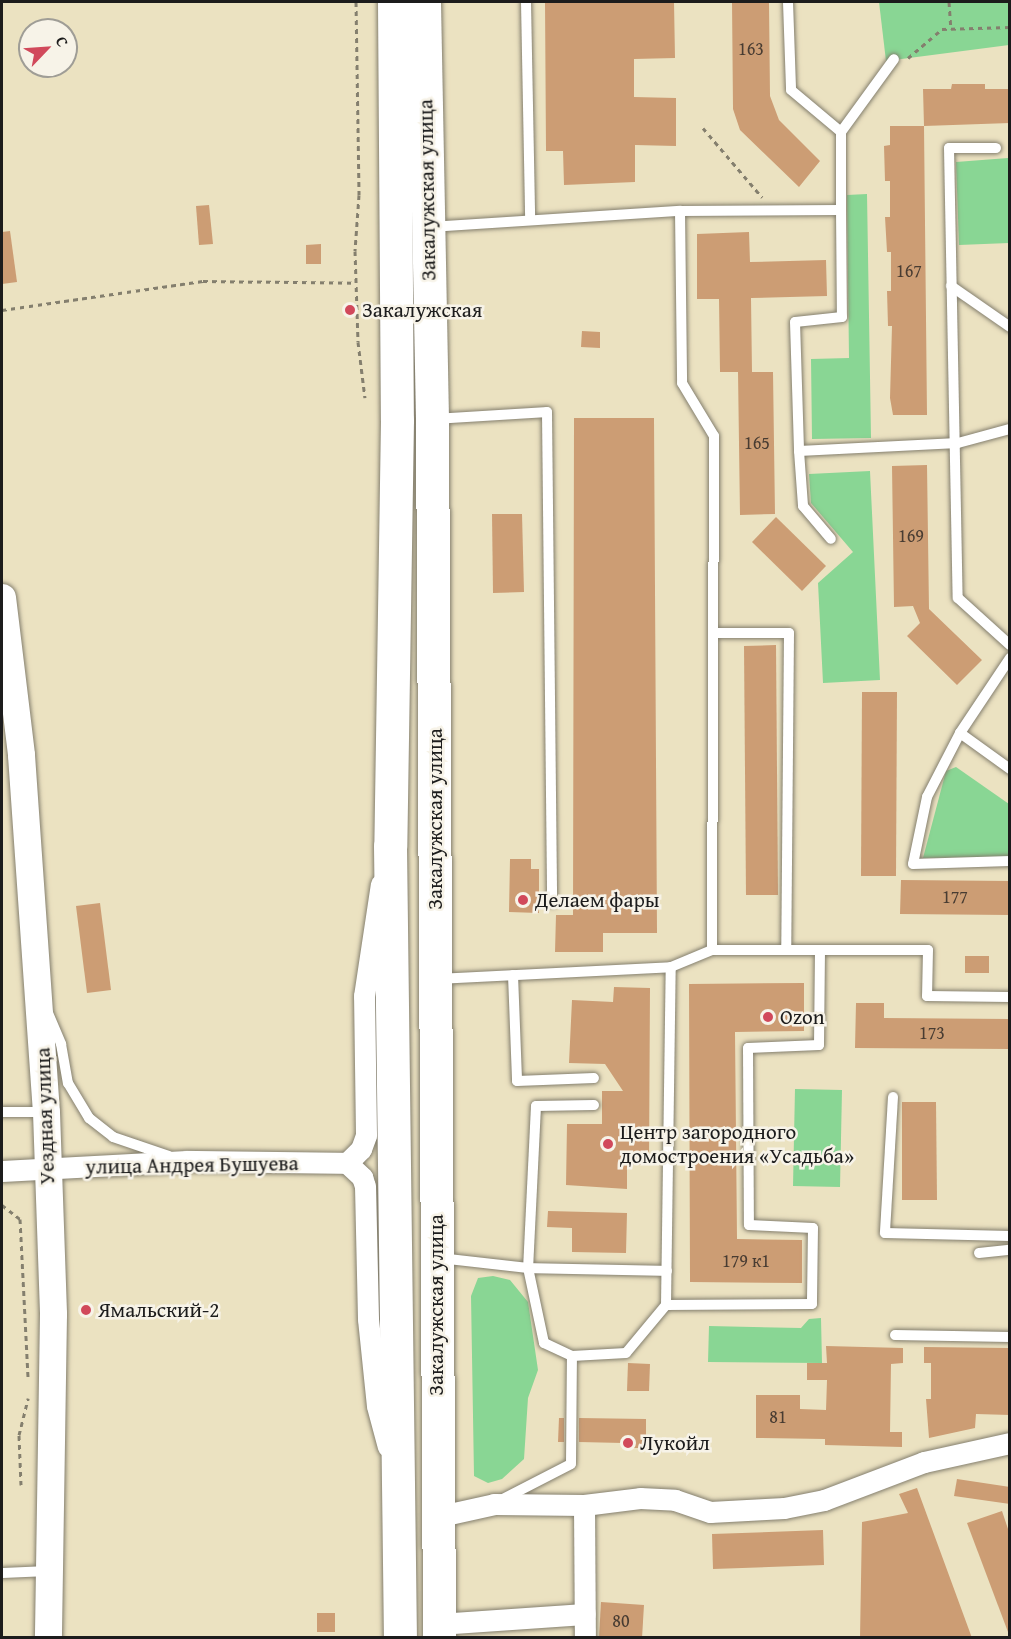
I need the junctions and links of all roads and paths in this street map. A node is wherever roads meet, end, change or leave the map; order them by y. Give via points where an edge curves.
1 (356, 2) edge
2 (394, 2) edge
3 (424, 2) edge
4 (526, 2) edge
5 (788, 2) edge
6 (949, 2) edge
7 (1010, 27) edge
8 (951, 29) junction
9 (907, 58) dead end
10 (894, 59) dead end
11 (702, 128) dead end
12 (841, 132) junction
13 (996, 148) dead end
14 (773, 210) junction
15 (841, 210) junction
16 (680, 211) junction
17 (530, 220) junction
18 (427, 228) junction
19 (356, 283) junction
20 (951, 286) junction
21 (2, 310) edge
22 (1010, 327) edge
23 (365, 398) dead end
24 (432, 419) junction
25 (1010, 429) edge
26 (957, 443) junction
27 (799, 451) junction
28 (831, 539) dead end
29 (2, 597) edge
30 (713, 633) junction
31 (1010, 645) edge
32 (1010, 657) edge
33 (960, 733) junction
34 (1010, 769) edge
35 (390, 846) junction
36 (1010, 861) edge
37 (552, 902) dead end
38 (712, 950) junction
39 (786, 950) junction
40 (820, 950) junction
41 (671, 967) junction
42 (513, 975) junction
43 (436, 979) junction
44 (40, 993) junction
45 (1010, 997) edge
46 (594, 1078) dead end
47 (893, 1097) dead end
48 (594, 1105) dead end
49 (2, 1112) edge
50 (46, 1112) junction
51 (187, 1161) junction
52 (347, 1163) junction
53 (48, 1168) junction
54 (2, 1171) edge
55 (2, 1205) edge
56 (1010, 1236) edge
57 (1010, 1250) edge
58 (979, 1253) dead end
59 (436, 1258) junction
60 (528, 1268) junction
61 (667, 1271) junction
62 (666, 1305) junction
63 (895, 1335) dead end
64 (1010, 1337) edge
65 (572, 1356) junction
66 (28, 1382) dead end
67 (29, 1394) dead end
68 (1010, 1443) edge
69 (21, 1485) dead end
70 (400, 1491) junction
71 (494, 1504) junction
72 (585, 1505) junction
73 (436, 1516) junction
74 (49, 1571) junction
75 (2, 1573) edge
76 (585, 1614) junction
77 (438, 1631) edge
78 (48, 1638) edge
79 (400, 1638) edge
80 (585, 1638) edge

1 - 19 path
2 - 35 highway via 397,420
3 - 18 highway, Закалужская улица
4 - 17 lane
5 - 12 lane via 791,90
6 - 8 path
7 - 8 path
8 - 9 path via 942,29
10 - 12 lane
11 - 14 path
12 - 15 lane
13 - 20 lane via 949,148
14 - 15 lane
14 - 16 lane
15 - 27 lane via 842,317 795,322
16 - 17 lane
16 - 30 lane via 682,383 714,436
17 - 18 lane
18 - 24 highway, Закалужская улица
19 - 21 path via 203,281
19 - 23 path
20 - 22 lane
20 - 26 lane
24 - 37 lane via 547,412
24 - 43 highway, Закалужская улица
25 - 26 lane
26 - 27 lane
26 - 31 lane via 958,598
27 - 28 lane via 803,506
29 - 44 street, Уездная улица via 21,755
30 - 38 lane
30 - 39 lane via 789,633
32 - 33 lane
33 - 34 lane
33 - 36 lane via 927,796 913,864
35 - 52 street via 374,913 364,996 366,1135 361,1149
35 - 70 highway
38 - 39 lane
38 - 41 lane
39 - 40 lane
40 - 45 lane via 928,950 927,996
40 - 62 lane via 819,1045 748,1048 749,1225 813,1228 812,1304
41 - 42 lane
41 - 61 lane
42 - 43 lane
42 - 46 lane via 517,1081
43 - 59 highway, Закалужская улица
44 - 50 street, Уездная улица
44 - 51 lane via 61,1044 68,1083 89,1118 113,1137
47 - 56 lane via 885,1233
48 - 60 lane via 536,1106
49 - 50 lane
50 - 53 street, Уездная улица
51 - 52 street, улица Андрея Бушуева
51 - 53 street, улица Андрея Бушуева
52 - 70 street via 362,1177 365,1186 368,1318 377,1406
53 - 54 street, улица Андрея Бушуева
53 - 74 street, Уездная улица via 53,1314
55 - 66 path via 20,1219
57 - 58 lane
59 - 60 lane
59 - 73 highway, Закалужская улица
60 - 61 lane
60 - 65 lane via 544,1343
61 - 62 lane
62 - 65 lane via 626,1353
63 - 64 lane
65 - 71 lane via 571,1464
67 - 69 path via 20,1435
68 - 72 street via 924,1462 824,1500 784,1508 710,1512 675,1500 640,1498
70 - 79 highway
71 - 72 street
71 - 73 street
72 - 76 street
73 - 77 highway, Закалужская улица
74 - 75 lane
74 - 78 street, Уездная улица
76 - 77 street
76 - 80 street

